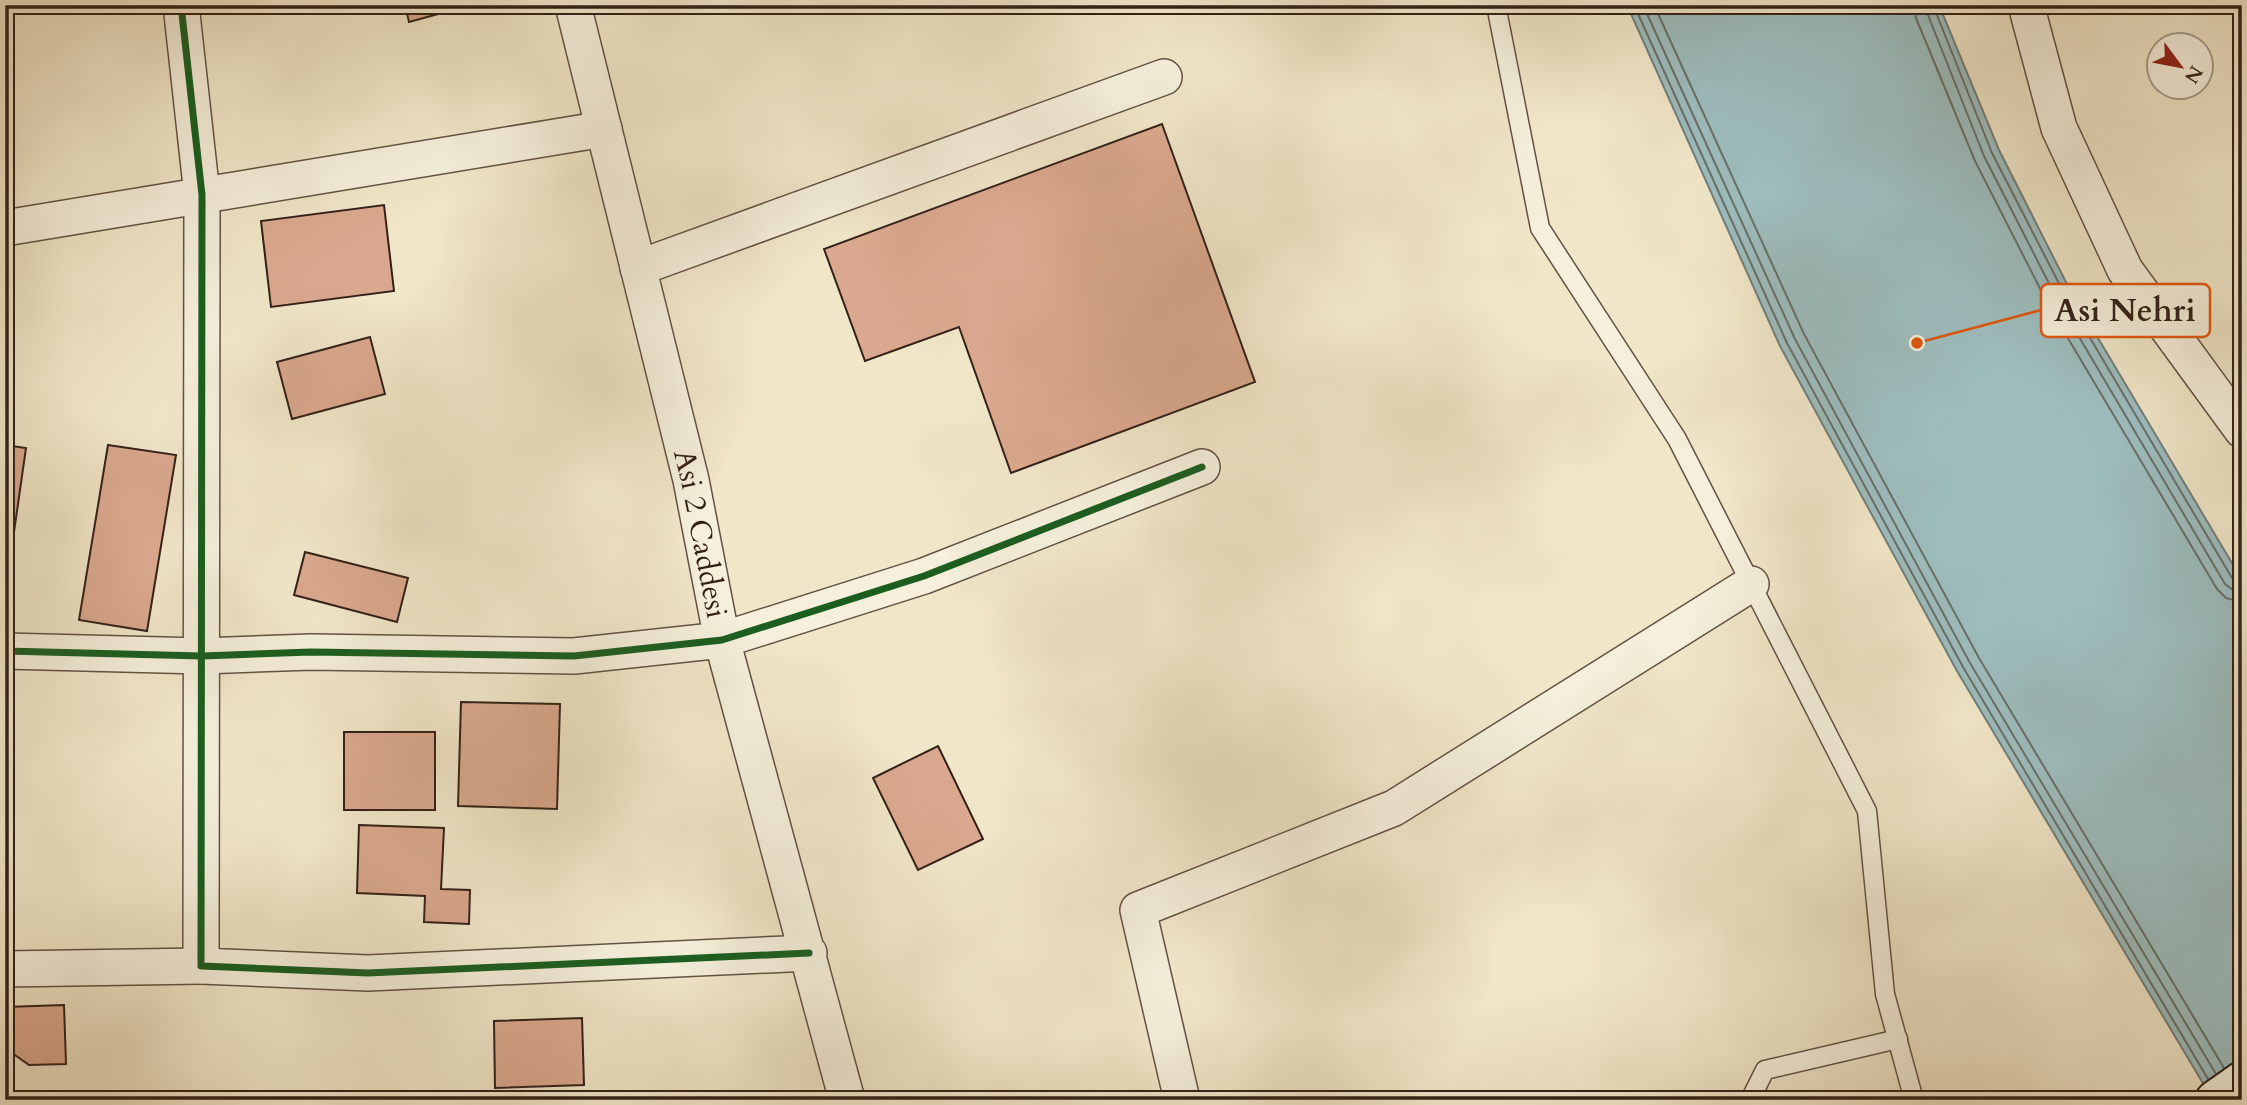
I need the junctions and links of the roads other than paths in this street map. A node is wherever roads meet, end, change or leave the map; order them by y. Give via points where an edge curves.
1 (181, 5) edge
2 (573, 5) edge
3 (1496, 5) edge
4 (2026, 5) edge
5 (1164, 78) dead end
6 (604, 129) junction
7 (202, 195) junction
8 (5, 228) edge
9 (638, 268) junction
10 (2242, 430) edge
11 (1202, 467) dead end
12 (1751, 584) junction
13 (722, 640) junction
14 (5, 651) edge
15 (202, 656) junction
16 (809, 953) junction
17 (201, 967) junction
18 (5, 969) edge
19 (1898, 1039) junction
20 (2242, 1081) edge
21 (847, 1100) edge
22 (1182, 1100) edge
23 (1750, 1100) edge
24 (1914, 1100) edge
25 (2215, 1100) edge

1 - 7 street
2 - 6 street, Asi 2 Caddesi
3 - 12 lane via 1540,229 1677,439
4 - 10 street via 2059,128 2125,270
5 - 9 street
6 - 7 street
6 - 9 street, Asi 2 Caddesi
7 - 8 street
7 - 15 street
9 - 13 street, Asi 2 Caddesi via 691,480
11 - 13 street via 924,576
12 - 19 lane via 1867,811 1885,994
12 - 22 street via 1394,808 1138,910
13 - 15 street via 575,656 311,652
13 - 16 street, Asi 2 Caddesi
14 - 15 street
15 - 17 street
16 - 17 street via 368,973
16 - 21 street, Asi 2 Caddesi
17 - 18 street
19 - 23 lane via 1765,1070
19 - 24 lane
20 - 25 street

